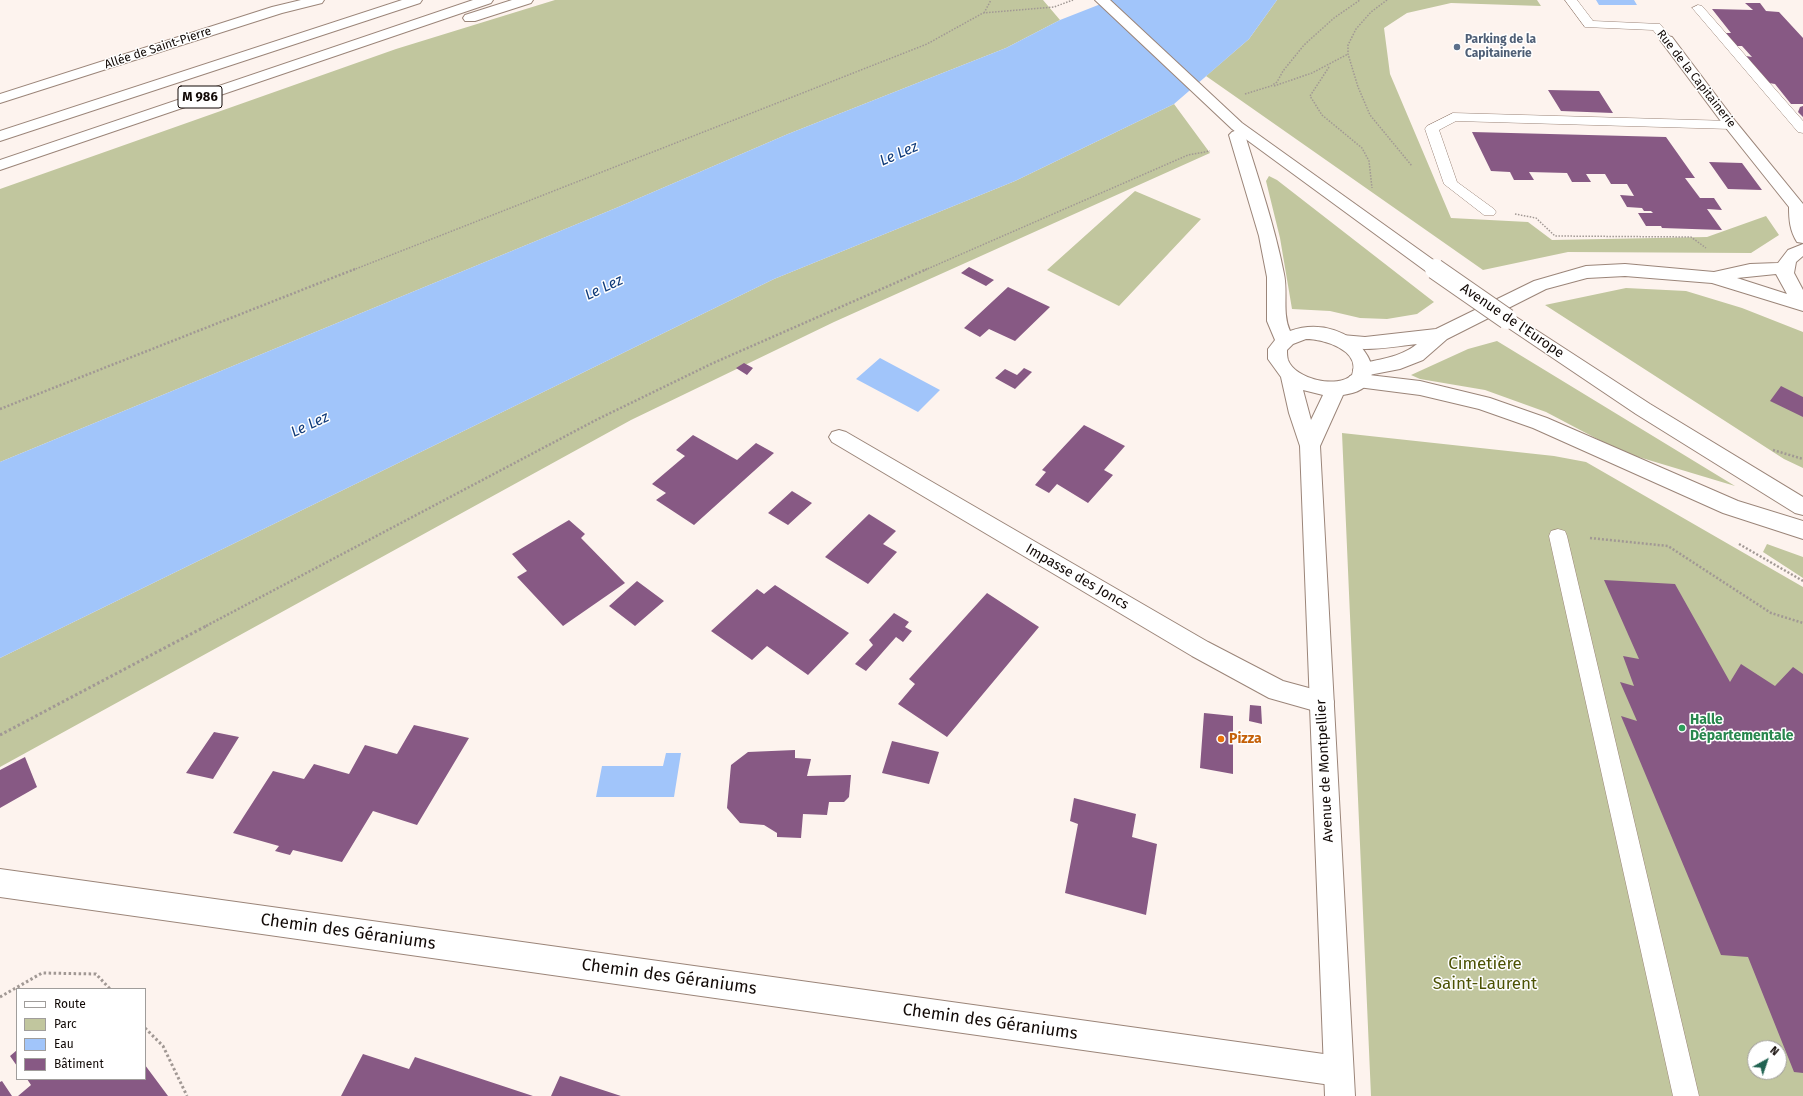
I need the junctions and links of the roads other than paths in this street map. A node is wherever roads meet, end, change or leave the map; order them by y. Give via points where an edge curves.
1 (317, 0) edge
2 (380, 0) edge
3 (415, 0) edge
4 (486, 0) edge
5 (526, 0) edge
6 (1102, 0) edge
7 (1571, 0) edge
8 (1698, 8) dead end
9 (400, 29) junction
10 (1667, 40) joint
11 (276, 46) junction
12 (0, 99) edge
13 (1732, 125) junction
14 (1803, 129) edge
15 (1237, 131) junction
16 (0, 136) edge
17 (0, 165) edge
18 (1800, 208) edge
19 (1488, 212) road end
20 (1803, 238) edge
21 (1803, 249) edge
22 (1784, 268) junction
23 (1712, 277) junction
24 (1803, 301) edge
25 (1803, 305) edge
26 (1440, 335) junction
27 (1284, 340) junction
28 (1342, 341) junction
29 (1360, 375) junction
30 (1290, 376) junction
31 (1335, 390) junction
32 (839, 437) dead end
33 (1310, 446) junction
34 (1769, 488) junction
35 (1803, 500) edge
36 (1803, 507) edge
37 (1803, 530) edge
38 (1558, 536) road end
39 (1322, 702) junction
40 (0, 883) edge
41 (1339, 1084) edge
42 (1686, 1096) edge

1 - 12 street, Allée de Saint-Pierre via 277,10
2 - 11 street, M 986 via 308,25
3 - 11 street, M 986
4 - 9 street, M 986
5 - 9 street, M 986 via 445,26
6 - 15 street, Avenue de l'Europe
7 - 10 lane, Rue de la Capitainerie via 1589,24 1656,27
8 - 14 lane
9 - 17 street, M 986
10 - 13 street, Rue de la Capitainerie
11 - 16 street, M 986
13 - 18 street, Rue de la Capitainerie
13 - 19 lane via 1454,117 1432,129 1451,184
15 - 27 street via 1268,236 1276,276 1276,321
15 - 34 street, Avenue de l'Europe, bridge via 1507,319
18 - 20 street, Rue de la Capitainerie via 1797,221
21 - 22 street via 1787,259
22 - 23 street via 1750,270
22 - 24 street via 1786,280
23 - 25 street
23 - 26 street via 1625,270 1586,272 1540,285
26 - 28 street via 1365,343
26 - 29 street via 1416,355
27 - 28 street via 1304,333 1330,336
27 - 30 street via 1278,348 1277,357 1281,367
28 - 29 street via 1358,354
29 - 31 street via 1348,387
29 - 37 street via 1483,403 1540,424 1731,507
30 - 31 street via 1311,387
30 - 33 street, Avenue de Montpellier
31 - 33 street, Avenue de Montpellier
32 - 39 street, Impasse des Joncs via 1200,649 1278,690
33 - 39 street, Avenue de Montpellier
34 - 35 street
34 - 36 street, Avenue de l'Europe
38 - 42 lane
39 - 41 street, Avenue de Montpellier
40 - 41 street, Chemin des Géraniums

